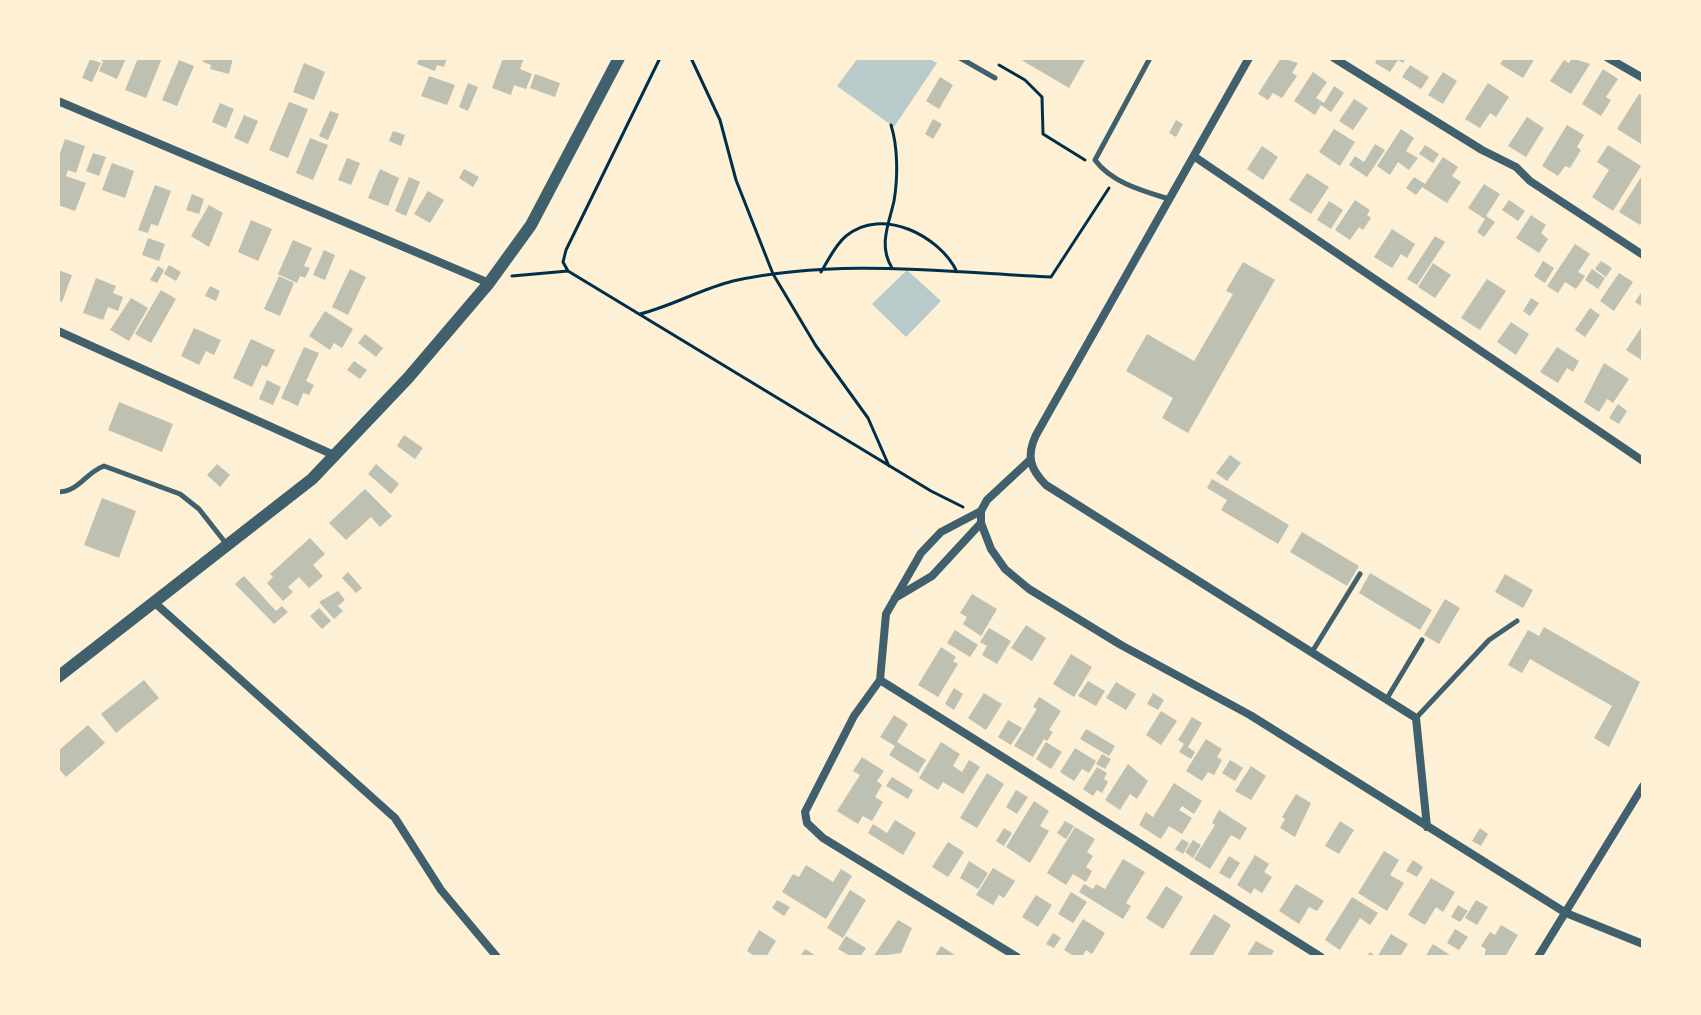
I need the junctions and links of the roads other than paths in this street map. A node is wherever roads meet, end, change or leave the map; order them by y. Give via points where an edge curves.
1 (619, 58) edge
2 (960, 58) edge
3 (1150, 58) edge
4 (1249, 58) edge
5 (1334, 58) edge
6 (1608, 58) edge
7 (995, 78) dead end
8 (1643, 78) edge
9 (58, 101) edge
10 (1195, 157) junction
11 (1170, 199) junction
12 (1643, 255) edge
13 (489, 283) junction
14 (58, 331) edge
15 (336, 456) junction
16 (1030, 460) junction
17 (1643, 461) edge
18 (58, 492) edge
19 (981, 511) junction
20 (981, 523) junction
21 (228, 547) junction
22 (1360, 574) dead end
23 (895, 599) junction
24 (155, 603) junction
25 (1517, 621) dead end
26 (1422, 640) dead end
27 (1311, 653) junction
28 (58, 677) edge
29 (880, 680) junction
30 (1386, 700) junction
31 (1416, 718) junction
32 (1642, 791) edge
33 (1427, 827) junction
34 (1566, 913) junction
35 (1643, 944) edge
36 (497, 957) edge
37 (1017, 957) edge
38 (1321, 957) edge
39 (1538, 957) edge

1 - 13 street via 531,225
2 - 7 lane
3 - 11 lane via 1095,160 1102,170
4 - 10 street
5 - 12 street via 1516,167
6 - 8 street
9 - 13 street
10 - 11 street
10 - 17 street
11 - 16 street via 1036,435
13 - 15 street
14 - 15 street
15 - 21 street
16 - 19 street
16 - 27 street via 1046,485
18 - 21 lane via 74,490 104,466 180,494 199,509
19 - 20 street
19 - 23 street via 941,532 921,553
20 - 23 street via 932,576
20 - 33 street via 1005,569 1029,589 1250,715
21 - 24 street
22 - 27 lane
23 - 29 street via 886,614
24 - 28 street
24 - 36 street via 395,818 441,890
25 - 31 lane via 1489,640
26 - 30 lane
27 - 30 street
29 - 37 street via 808,801 807,823 823,838
29 - 38 street
30 - 31 street
31 - 33 street
32 - 34 street
33 - 34 street
34 - 35 street
34 - 39 street

